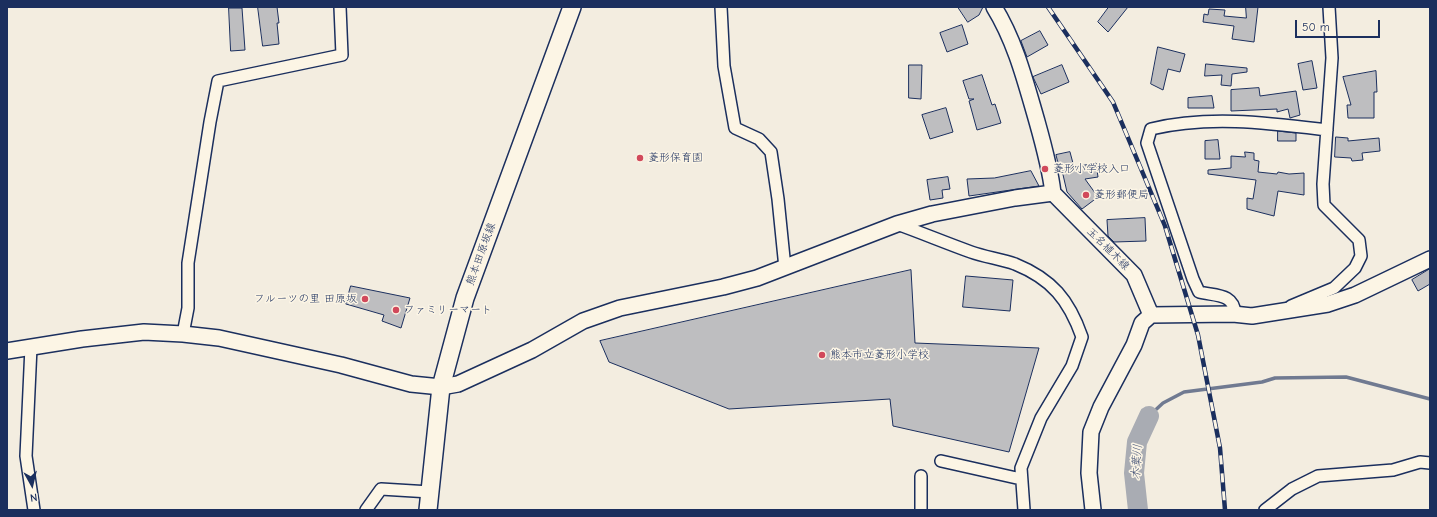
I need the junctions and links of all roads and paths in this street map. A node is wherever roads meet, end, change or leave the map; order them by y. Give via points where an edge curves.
1 (340, 7) edge
2 (572, 7) edge
3 (721, 7) edge
4 (994, 7) edge
5 (1329, 7) edge
6 (1327, 130) junction
7 (1053, 193) junction
8 (897, 224) junction
9 (1430, 259) edge
10 (785, 268) junction
11 (1276, 313) junction
12 (1235, 314) junction
13 (1151, 315) junction
14 (183, 334) junction
15 (31, 347) junction
16 (7, 351) edge
17 (441, 386) junction
18 (942, 461) dead end
19 (1430, 463) edge
20 (921, 476) dead end
21 (1021, 479) junction
22 (430, 492) junction
23 (34, 510) edge
24 (366, 510) edge
25 (428, 510) edge
26 (921, 510) edge
27 (1024, 510) edge
28 (1093, 510) edge
29 (1265, 510) edge

1 - 14 street via 342,55 218,81 188,263 188,308
2 - 17 main road, 熊本田原坂線 via 465,298
3 - 10 street via 724,66 735,128 759,139 771,152
4 - 7 street via 1023,73 1051,174
5 - 6 street via 1332,58
6 - 11 street via 1324,205 1359,240 1361,256 1355,268 1334,288
6 - 12 street via 1212,121 1174,123 1152,128 1147,143 1193,279 1199,292 1226,296 1235,306
7 - 8 street via 972,206
7 - 13 street, 玉名植木線 via 1134,275
8 - 10 street
8 - 21 street via 972,253 1014,264 1035,274 1055,288 1066,300 1076,318 1082,337 1072,366 1041,418 1021,468
9 - 11 street via 1355,295 1328,304
10 - 17 street via 723,287 620,308 583,322 486,372 458,384
11 - 12 street via 1252,316
12 - 13 street
13 - 28 street via 1142,323 1134,345 1091,432 1089,473
14 - 15 street via 144,332 82,338
14 - 17 street via 219,338 340,365 410,384
15 - 16 street
15 - 23 street via 26,456
17 - 22 main road, 熊本田原坂線
18 - 21 street
19 - 29 street via 1420,462 1394,470 1318,476 1292,489
20 - 26 street
21 - 27 street
22 - 24 street via 381,489
22 - 25 main road, 熊本田原坂線

